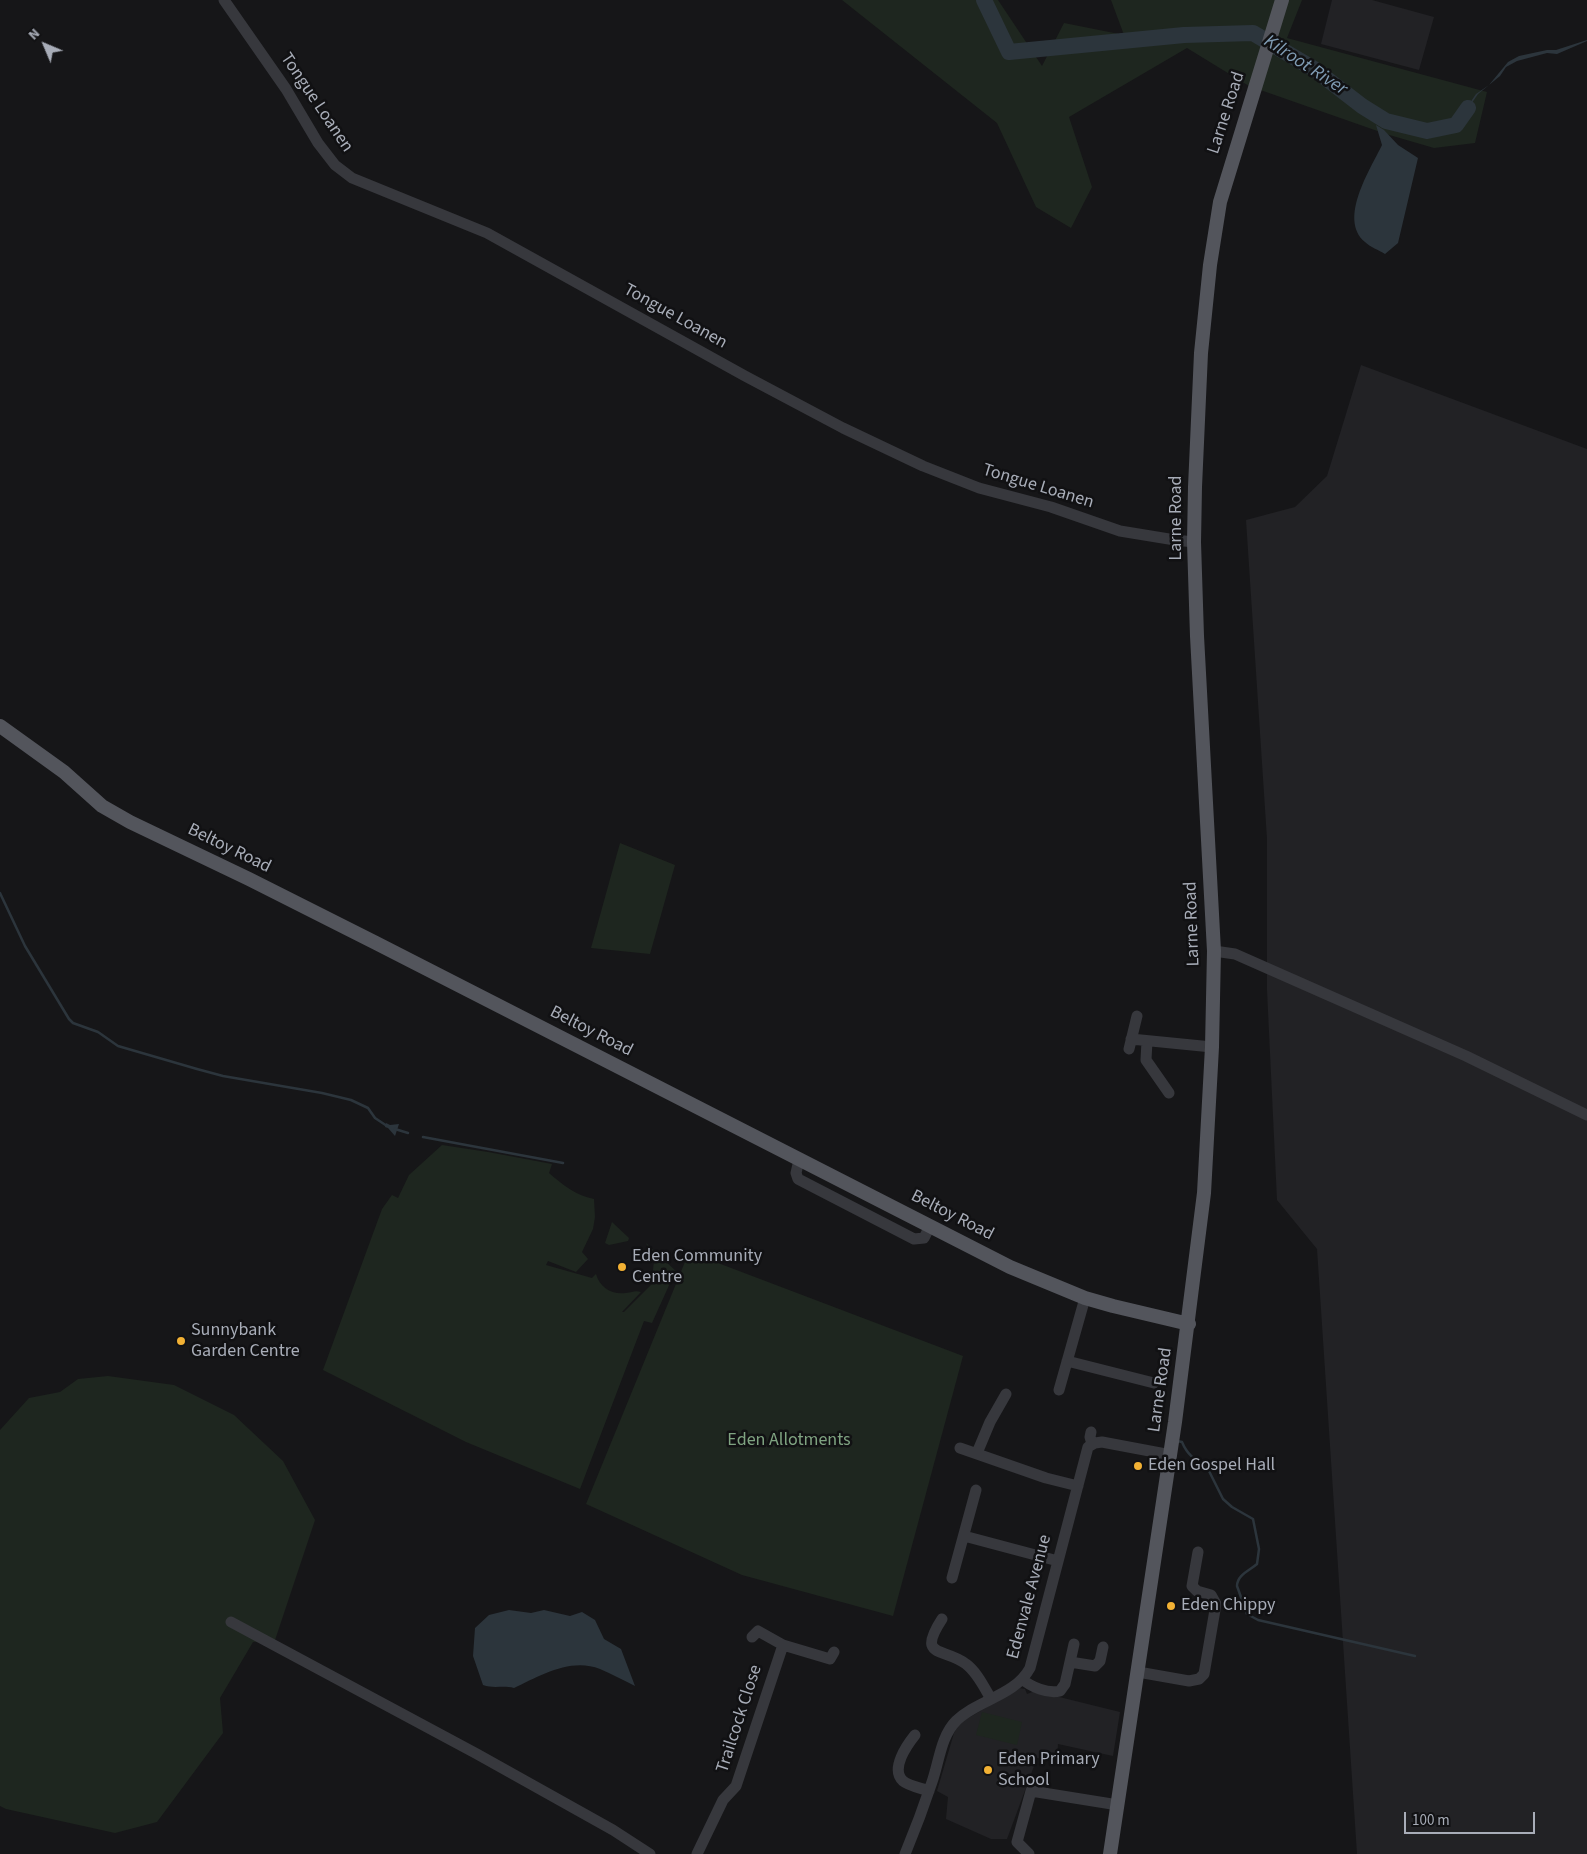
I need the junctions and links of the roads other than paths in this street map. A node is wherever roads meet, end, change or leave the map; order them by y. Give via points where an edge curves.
1 (224, 0) edge
2 (1282, 0) edge
3 (1194, 542) junction
4 (0, 726) edge
5 (1214, 951) junction
6 (1137, 1016) dead end
7 (1147, 1042) junction
8 (1212, 1047) junction
9 (1169, 1093) dead end
10 (1587, 1115) edge
11 (800, 1160) junction
12 (930, 1226) junction
13 (1085, 1298) junction
14 (1189, 1324) junction
15 (1067, 1361) junction
16 (1154, 1383) dead end
17 (1059, 1390) dead end
18 (1006, 1394) dead end
19 (1091, 1432) dead end
20 (1092, 1444) junction
21 (960, 1448) dead end
22 (977, 1454) junction
23 (1171, 1454) junction
24 (1078, 1486) junction
25 (976, 1490) dead end
26 (964, 1536) junction
27 (1198, 1552) dead end
28 (1058, 1561) junction
29 (952, 1578) dead end
30 (942, 1619) dead end
31 (231, 1622) dead end
32 (757, 1631) dead end
33 (1074, 1644) dead end
34 (783, 1645) junction
35 (1103, 1647) dead end
36 (832, 1660) dead end
37 (1070, 1662) junction
38 (1138, 1672) junction
39 (1022, 1679) junction
40 (991, 1699) junction
41 (915, 1735) dead end
42 (929, 1791) junction
43 (1118, 1805) junction
44 (650, 1854) edge
45 (697, 1854) edge
46 (905, 1854) edge
47 (1029, 1854) edge
48 (1110, 1854) edge

1 - 3 street, Tongue Loanen via 286,89 318,143 335,165 352,178 486,233 745,376 923,466 979,488 1051,507 1120,531
2 - 3 main road, Larne Road via 1220,202 1201,353
3 - 5 main road, Larne Road
4 - 11 main road, Beltoy Road via 64,772 102,806 130,822 376,943
5 - 8 main road, Larne Road
5 - 10 street via 1234,954 1466,1056
6 - 7 street via 1130,1044
7 - 8 street
7 - 9 street via 1146,1060
8 - 14 main road, Larne Road via 1204,1193
11 - 12 main road, Beltoy Road
11 - 12 street via 796,1173 798,1179 914,1239 924,1238
12 - 13 main road, Beltoy Road via 1010,1267
13 - 14 main road, Beltoy Road
13 - 15 street
14 - 23 main road, Larne Road
15 - 16 street
15 - 17 street
18 - 22 street
19 - 20 street
20 - 23 street via 1102,1442
20 - 24 street, Edenvale Avenue via 1086,1452
21 - 22 street
22 - 24 street
23 - 38 main road, Larne Road
24 - 28 street, Edenvale Avenue
25 - 26 street
26 - 28 street
26 - 29 street
27 - 38 street via 1192,1586 1211,1595 1216,1604 1204,1674 1199,1679 1189,1680
28 - 39 street, Edenvale Avenue via 1032,1662
30 - 40 street via 933,1635 933,1648 966,1664
31 - 44 street via 477,1754
32 - 34 street
33 - 37 street
34 - 36 street
34 - 45 street, Trailcock Close via 736,1786 723,1800
35 - 37 street via 1096,1666
37 - 39 street via 1065,1684 1057,1692 1030,1685
38 - 43 main road, Larne Road
39 - 40 street, Edenvale Avenue
40 - 42 street, Edenvale Avenue via 961,1717 950,1728
41 - 42 street via 900,1763 899,1776 905,1782
42 - 46 street, Edenvale Avenue
43 - 47 street via 1031,1791 1017,1842
43 - 48 main road, Larne Road

